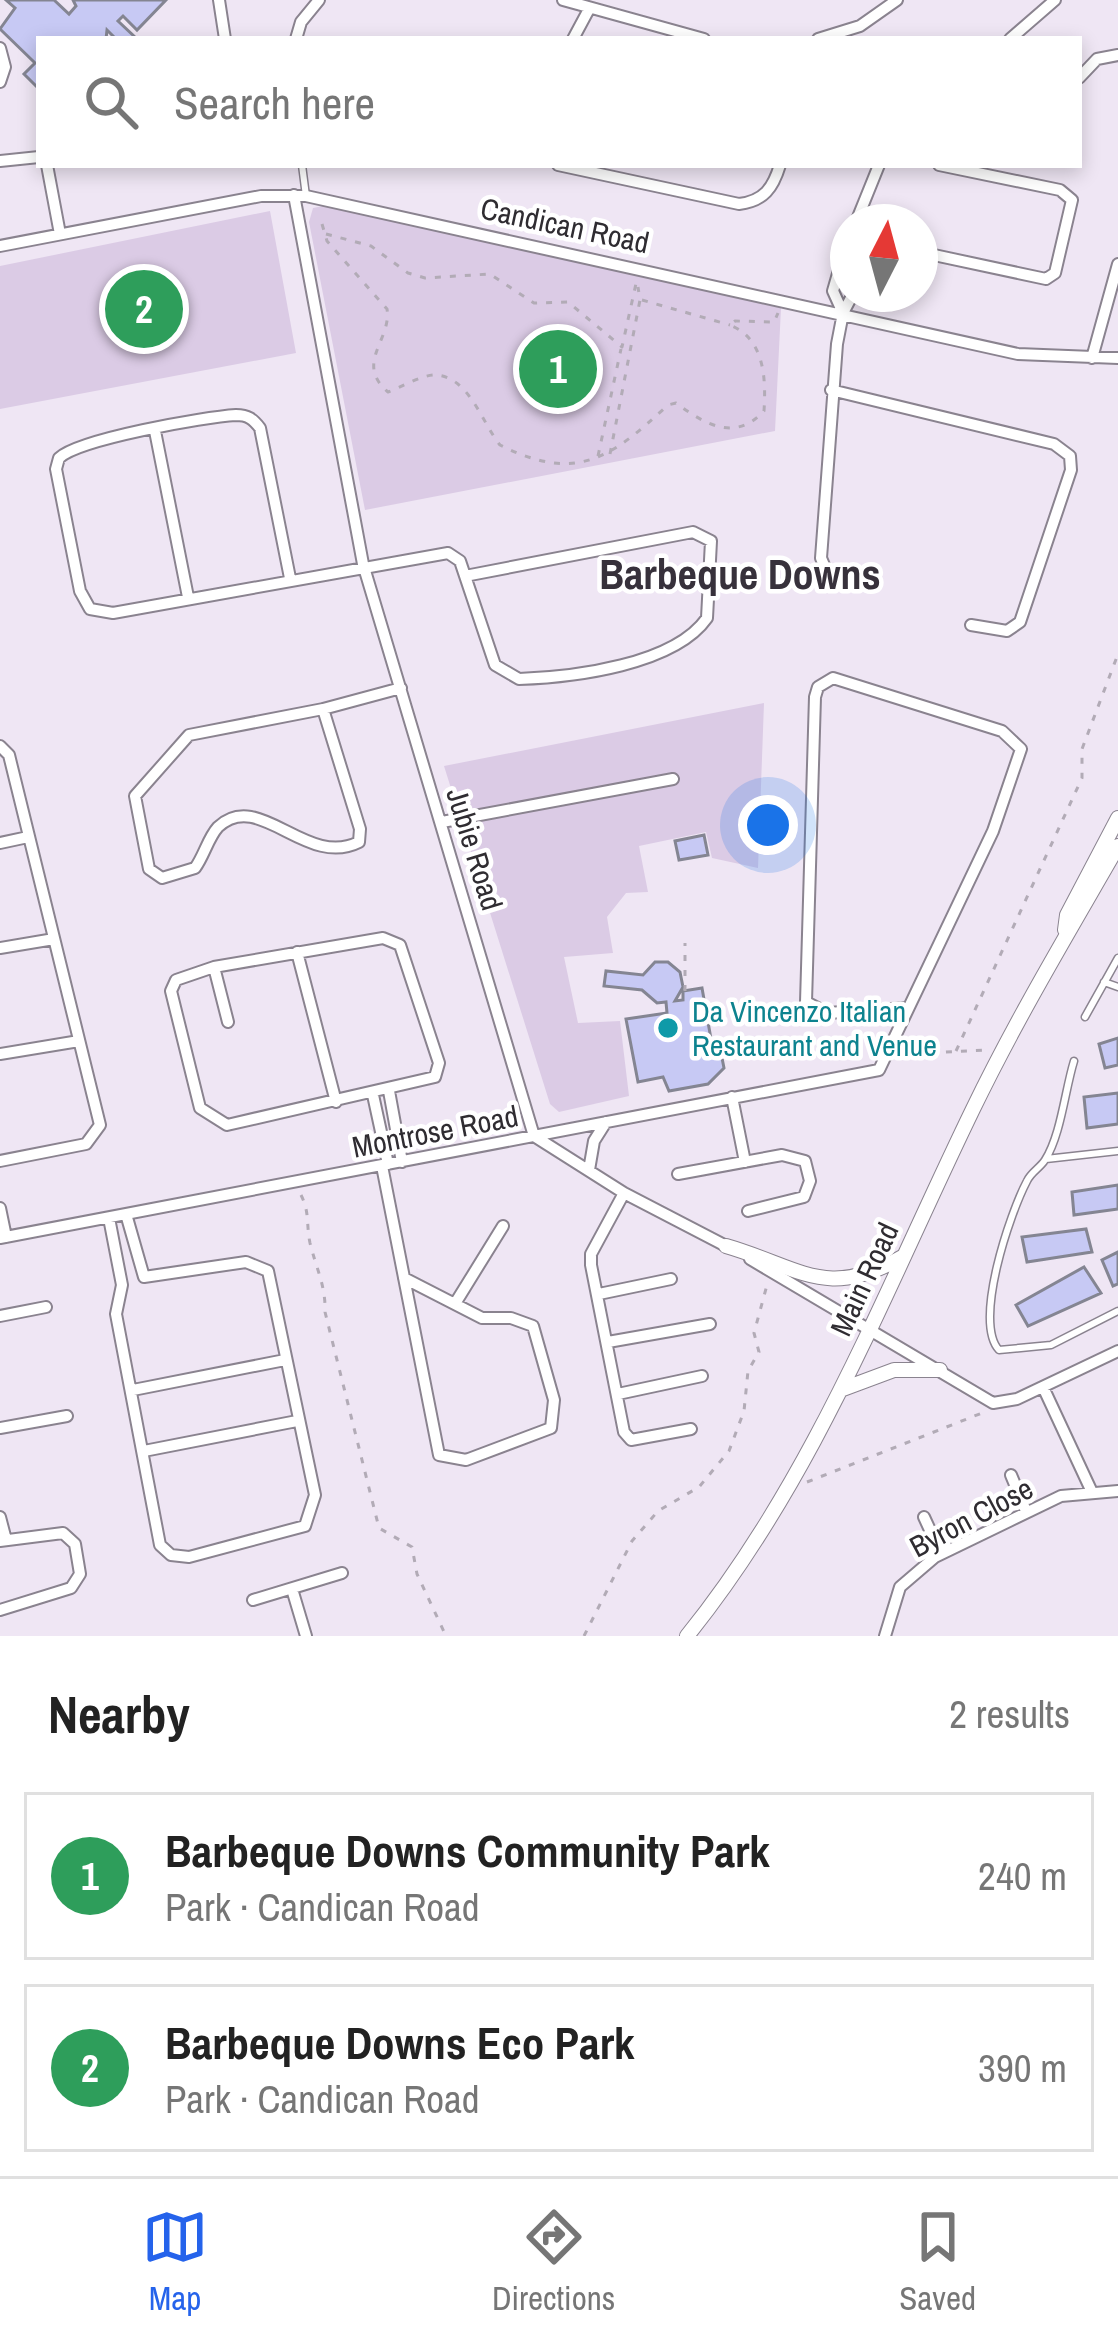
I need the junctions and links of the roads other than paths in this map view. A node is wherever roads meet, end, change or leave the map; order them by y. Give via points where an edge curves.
1 (218, 0) edge
2 (319, 0) edge
3 (563, 0) edge
4 (897, 0) edge
5 (1055, 0) edge
6 (588, 11) junction
7 (224, 36) edge
8 (297, 36) edge
9 (575, 36) edge
10 (687, 36) edge
11 (828, 36) edge
12 (1013, 36) edge
13 (0, 48) edge
14 (1118, 55) edge
15 (1082, 75) edge
16 (0, 82) edge
17 (36, 157) edge
18 (0, 160) edge
19 (48, 168) edge
20 (302, 168) edge
21 (572, 168) edge
22 (779, 168) edge
23 (878, 168) edge
24 (954, 168) edge
25 (300, 195) junction
26 (864, 204) edge
27 (60, 234) junction
28 (0, 246) edge
29 (938, 256) edge
30 (1118, 264) edge
31 (843, 313) junction
32 (1092, 358) junction
33 (1118, 358) edge
34 (832, 390) junction
35 (155, 431) junction
36 (363, 564) junction
37 (840, 574) dead end
38 (465, 576) junction
39 (290, 578) junction
40 (188, 597) junction
41 (971, 626) dead end
42 (401, 688) junction
43 (322, 710) junction
44 (0, 746) edge
45 (674, 779) dead end
46 (1118, 818) edge
47 (442, 822) junction
48 (28, 837) junction
49 (0, 843) edge
50 (1118, 846) edge
51 (1065, 931) junction
52 (54, 939) junction
53 (0, 948) edge
54 (297, 952) junction
55 (1118, 958) edge
56 (214, 967) junction
57 (1104, 982) junction
58 (1118, 987) edge
59 (907, 1008) junction
60 (1085, 1017) dead end
61 (228, 1022) dead end
62 (79, 1041) junction
63 (0, 1054) edge
64 (1074, 1061) dead end
65 (389, 1091) junction
66 (373, 1095) junction
67 (732, 1097) junction
68 (336, 1102) junction
69 (606, 1122) junction
70 (534, 1136) junction
71 (1118, 1151) edge
72 (1046, 1159) junction
73 (0, 1161) edge
74 (402, 1162) junction
75 (745, 1162) junction
76 (385, 1165) junction
77 (589, 1170) junction
78 (678, 1174) dead end
79 (624, 1193) junction
80 (0, 1208) edge
81 (748, 1211) dead end
82 (126, 1214) junction
83 (110, 1218) junction
84 (503, 1226) dead end
85 (3, 1238) edge
86 (726, 1246) junction
87 (904, 1256) junction
88 (404, 1278) junction
89 (671, 1279) dead end
90 (599, 1294) junction
91 (456, 1302) junction
92 (46, 1306) dead end
93 (1118, 1311) edge
94 (0, 1316) edge
95 (710, 1324) dead end
96 (871, 1327) junction
97 (608, 1342) junction
98 (1118, 1352) edge
99 (285, 1360) junction
100 (940, 1370) junction
101 (702, 1376) dead end
102 (1043, 1387) junction
103 (843, 1389) junction
104 (133, 1390) junction
105 (619, 1394) junction
106 (67, 1416) dead end
107 (297, 1421) junction
108 (0, 1428) edge
109 (691, 1429) dead end
110 (144, 1451) junction
111 (1011, 1475) dead end
112 (1091, 1490) junction
113 (1118, 1491) edge
114 (1026, 1511) junction
115 (0, 1516) edge
116 (924, 1517) dead end
117 (3, 1540) edge
118 (941, 1554) junction
119 (342, 1573) dead end
120 (292, 1589) junction
121 (253, 1600) dead end
122 (0, 1610) edge
123 (306, 1636) edge
124 (687, 1636) edge
125 (885, 1636) edge

1 - 7 street
2 - 8 street
3 - 6 street
4 - 11 street via 860,26
5 - 12 street
6 - 9 street
6 - 10 street
13 - 16 street
14 - 15 street via 1097,59
17 - 18 street
19 - 27 street
20 - 25 lane
21 - 22 street via 739,204 771,189
23 - 26 street
24 - 29 street via 1060,190 1072,200 1046,279
25 - 27 street, Candican Road
25 - 31 street, Candican Road
25 - 36 street, Jubie Road
27 - 28 street, Candican Road
30 - 32 street
31 - 32 street, Candican Road via 1018,354
31 - 34 street
32 - 33 street, Candican Road
34 - 37 street via 821,558
34 - 41 street via 1054,445 1070,456 1020,622 1007,631
35 - 39 street via 237,415 256,422
35 - 40 street
35 - 40 street via 59,458 80,591 90,609 104,614
36 - 38 street via 448,553
36 - 39 street
36 - 42 street, Jubie Road
38 - 38 street via 495,665 510,677 540,678 664,655 686,641 707,618 711,541 693,532
39 - 40 street
42 - 43 street
42 - 47 street, Jubie Road
43 - 43 street via 359,842 324,850 241,816 219,826 195,868 162,878 149,869 135,796 186,738
44 - 48 street
45 - 47 street
46 - 51 street, Main Road
47 - 70 street, Jubie Road
48 - 49 street
48 - 52 street
50 - 51 street, Main Road
51 - 87 street, Main Road
52 - 53 street
52 - 62 street
54 - 56 street
54 - 65 street via 383,938 400,945 439,1068 429,1081
54 - 68 street
55 - 57 lane
56 - 61 street
56 - 68 street via 183,974 171,991 207,1117 227,1125
57 - 58 lane
57 - 60 lane
59 - 59 street via 993,831 1021,749 1002,731 833,678 815,697 806,1002 827,1013
59 - 67 street, Montrose Road via 879,1070
62 - 63 street
62 - 73 street via 98,1134 86,1144
64 - 72 lane
65 - 66 street
65 - 74 street
66 - 68 street
66 - 76 street
67 - 69 street, Montrose Road
67 - 75 street
69 - 70 street, Montrose Road
69 - 77 street
70 - 74 street, Montrose Road
70 - 77 street
71 - 72 lane
72 - 93 lane via 1009,1224 990,1306 992,1342 1004,1352 1037,1349
74 - 76 street, Montrose Road
75 - 78 street
75 - 81 street via 791,1154 809,1172 809,1190 795,1202
76 - 82 street, Montrose Road
76 - 88 street
77 - 79 street
79 - 86 street
79 - 90 street via 591,1254
80 - 85 street
82 - 83 street, Montrose Road
82 - 99 street via 143,1277 262,1265
83 - 85 street, Montrose Road
83 - 104 street via 122,1285 116,1315
84 - 91 street
86 - 87 street via 837,1281 871,1275
86 - 96 street
87 - 96 street, Main Road
88 - 91 street
88 - 91 street via 439,1455 466,1460 544,1434 555,1418 538,1333 525,1320 482,1318
89 - 90 street
90 - 97 street
92 - 94 street
95 - 97 street
96 - 100 street
96 - 103 street, Main Road
97 - 105 street
98 - 102 street
99 - 104 street
99 - 107 street
100 - 102 street via 987,1401
100 - 103 street via 894,1370
101 - 105 street
102 - 112 street
103 - 124 street, Main Road
104 - 110 street
105 - 109 street via 631,1440
106 - 108 street
107 - 110 street
107 - 110 street via 315,1495 305,1526 195,1556 171,1555 160,1545
111 - 114 street
112 - 113 street, Byron Close
112 - 114 street, Byron Close
114 - 118 street, Byron Close
115 - 117 street
116 - 118 street
117 - 122 street via 62,1533 75,1544 80,1574 71,1588
118 - 125 street, Byron Close via 900,1587
119 - 120 street
120 - 121 street
120 - 123 street

